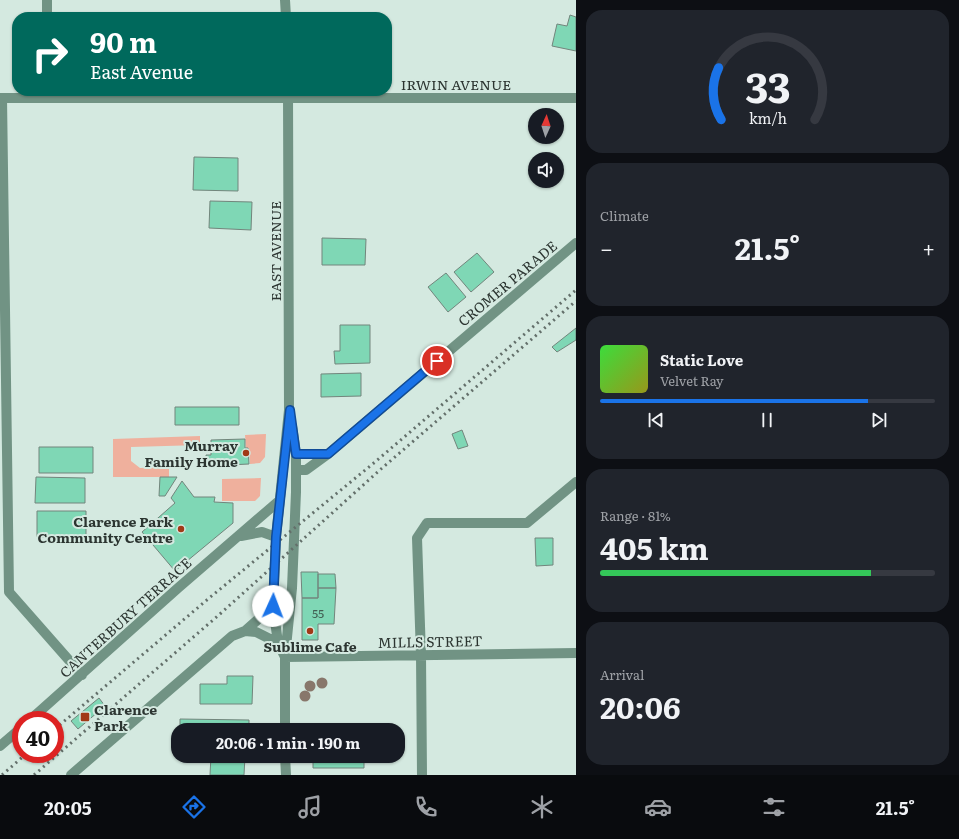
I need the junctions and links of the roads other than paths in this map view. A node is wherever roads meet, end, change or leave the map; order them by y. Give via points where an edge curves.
1 (47, 0) edge
2 (285, 0) edge
3 (48, 12) edge
4 (286, 12) edge
5 (392, 95) edge
6 (32, 96) edge
7 (288, 96) edge
8 (1, 98) edge
9 (576, 98) edge
10 (576, 243) edge
11 (290, 410) junction
12 (296, 454) junction
13 (328, 454) junction
14 (296, 470) junction
15 (576, 482) edge
16 (280, 500) junction
17 (240, 536) junction
18 (276, 537) junction
19 (273, 606) junction
20 (245, 631) junction
21 (278, 643) junction
22 (576, 653) edge
23 (421, 655) junction
24 (285, 657) junction
25 (82, 675) junction
26 (40, 711) edge
27 (285, 723) edge
28 (12, 736) edge
29 (0, 746) edge
30 (285, 763) edge
31 (71, 775) edge
32 (286, 775) edge
33 (422, 775) edge

1 - 3 street
2 - 4 street
5 - 9 street, IRWIN AVENUE
6 - 8 street, IRWIN AVENUE
7 - 11 street, EAST AVENUE
8 - 25 street via 9,592
10 - 13 street, CROMER PARADE
11 - 12 street, EAST AVENUE
11 - 16 street, EAST AVENUE
12 - 13 street
12 - 14 street, EAST AVENUE
13 - 14 street, CROMER PARADE via 306,470
14 - 24 street, EAST AVENUE via 292,588
15 - 23 street via 527,523 427,523 417,538
16 - 17 street, CANTERBURY TERRACE
16 - 18 street, EAST AVENUE
17 - 18 street, CANTERBURY TERRACE via 262,532
17 - 25 street, CANTERBURY TERRACE
18 - 19 street, EAST AVENUE
19 - 20 street
19 - 21 street, EAST AVENUE
20 - 21 street via 256,632
20 - 31 street via 232,636
21 - 24 street, EAST AVENUE
22 - 23 street, MILLS STREET
23 - 24 street, MILLS STREET
23 - 33 street
24 - 27 street, EAST AVENUE
25 - 26 street, CANTERBURY TERRACE
28 - 29 street
30 - 32 street

